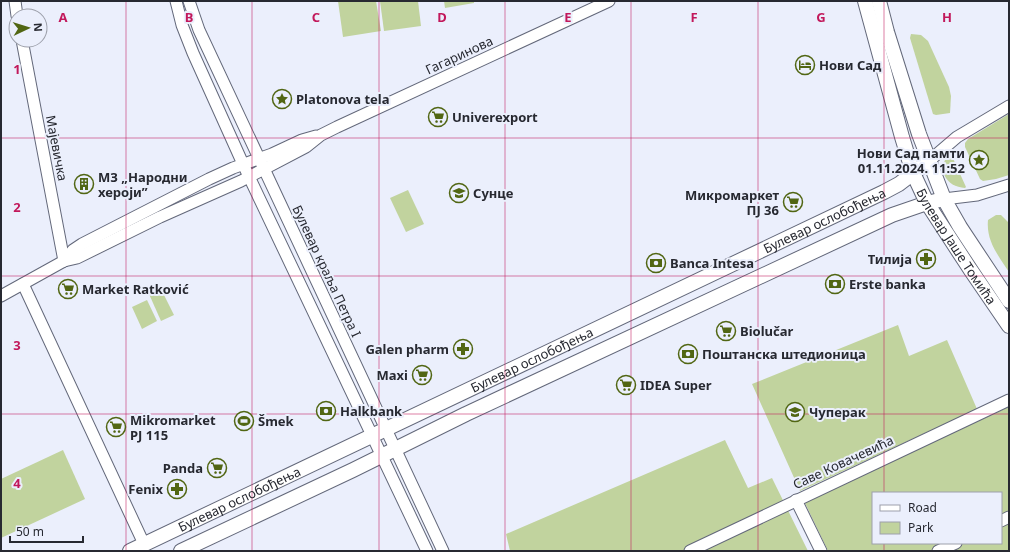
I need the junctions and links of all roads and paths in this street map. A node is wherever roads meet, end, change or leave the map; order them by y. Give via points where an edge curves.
1 (176, 1) edge
2 (189, 1) edge
3 (609, 1) edge
4 (865, 1) edge
5 (879, 1) edge
6 (24, 48) edge
7 (1009, 106) edge
8 (321, 135) junction
9 (259, 159) junction
10 (929, 162) junction
11 (244, 164) junction
12 (264, 170) junction
13 (913, 173) junction
14 (250, 177) junction
15 (1009, 185) edge
16 (944, 199) junction
17 (927, 203) junction
18 (64, 261) junction
19 (23, 284) junction
20 (1, 296) edge
21 (1009, 301) edge
22 (1009, 326) edge
23 (1009, 400) edge
24 (386, 429) junction
25 (372, 435) junction
26 (395, 449) junction
27 (382, 456) junction
28 (796, 500) junction
29 (144, 544) junction
30 (954, 544) edge
31 (130, 551) edge
32 (182, 551) edge
33 (427, 551) edge
34 (443, 551) edge
35 (690, 551) edge
36 (821, 551) edge
37 (938, 551) edge

1 - 11 street via 193,53
2 - 9 street, Булевар краља Петра I via 199,30
3 - 8 street, Гагаринова
4 - 13 main road, Булевар Јаше Томића
5 - 10 main road, Булевар Јаше Томића
6 - 18 street, Мајевичка
7 - 10 street via 957,137
8 - 9 street, Гагаринова via 302,140
8 - 12 street, Гагаринова via 306,147
9 - 11 street, Гагаринова
9 - 12 street, Булевар краља Петра I
10 - 13 main road, Булевар ослобођења
10 - 16 main road, Булевар Јаше Томића
11 - 14 street
11 - 18 street, Гагаринова via 209,179 82,244 72,250
12 - 14 street, Гагаринова
12 - 24 street, Булевар краља Петра I
13 - 17 main road, Булевар Јаше Томића
13 - 24 main road, Булевар ослобођења via 884,192
14 - 18 street, Гагаринова via 77,258
14 - 25 street
15 - 16 street via 977,195
16 - 17 main road, Булевар ослобођења
16 - 21 main road, Булевар Јаше Томића
17 - 22 main road, Булевар Јаше Томића
17 - 26 main road, Булевар ослобођења via 892,215
18 - 19 street
19 - 20 street
19 - 29 street
23 - 28 street, Саве Ковачевића
24 - 25 main road, Булевар ослобођења
24 - 26 street, Булевар краља Петра I
25 - 27 street
25 - 29 main road, Булевар ослобођења
26 - 27 main road, Булевар ослобођења
26 - 34 street, Булевар краља Петра I
27 - 32 main road, Булевар ослобођења
27 - 33 street
28 - 35 street, Саве Ковачевића
28 - 36 street
29 - 31 main road, Булевар ослобођења
30 - 37 street

